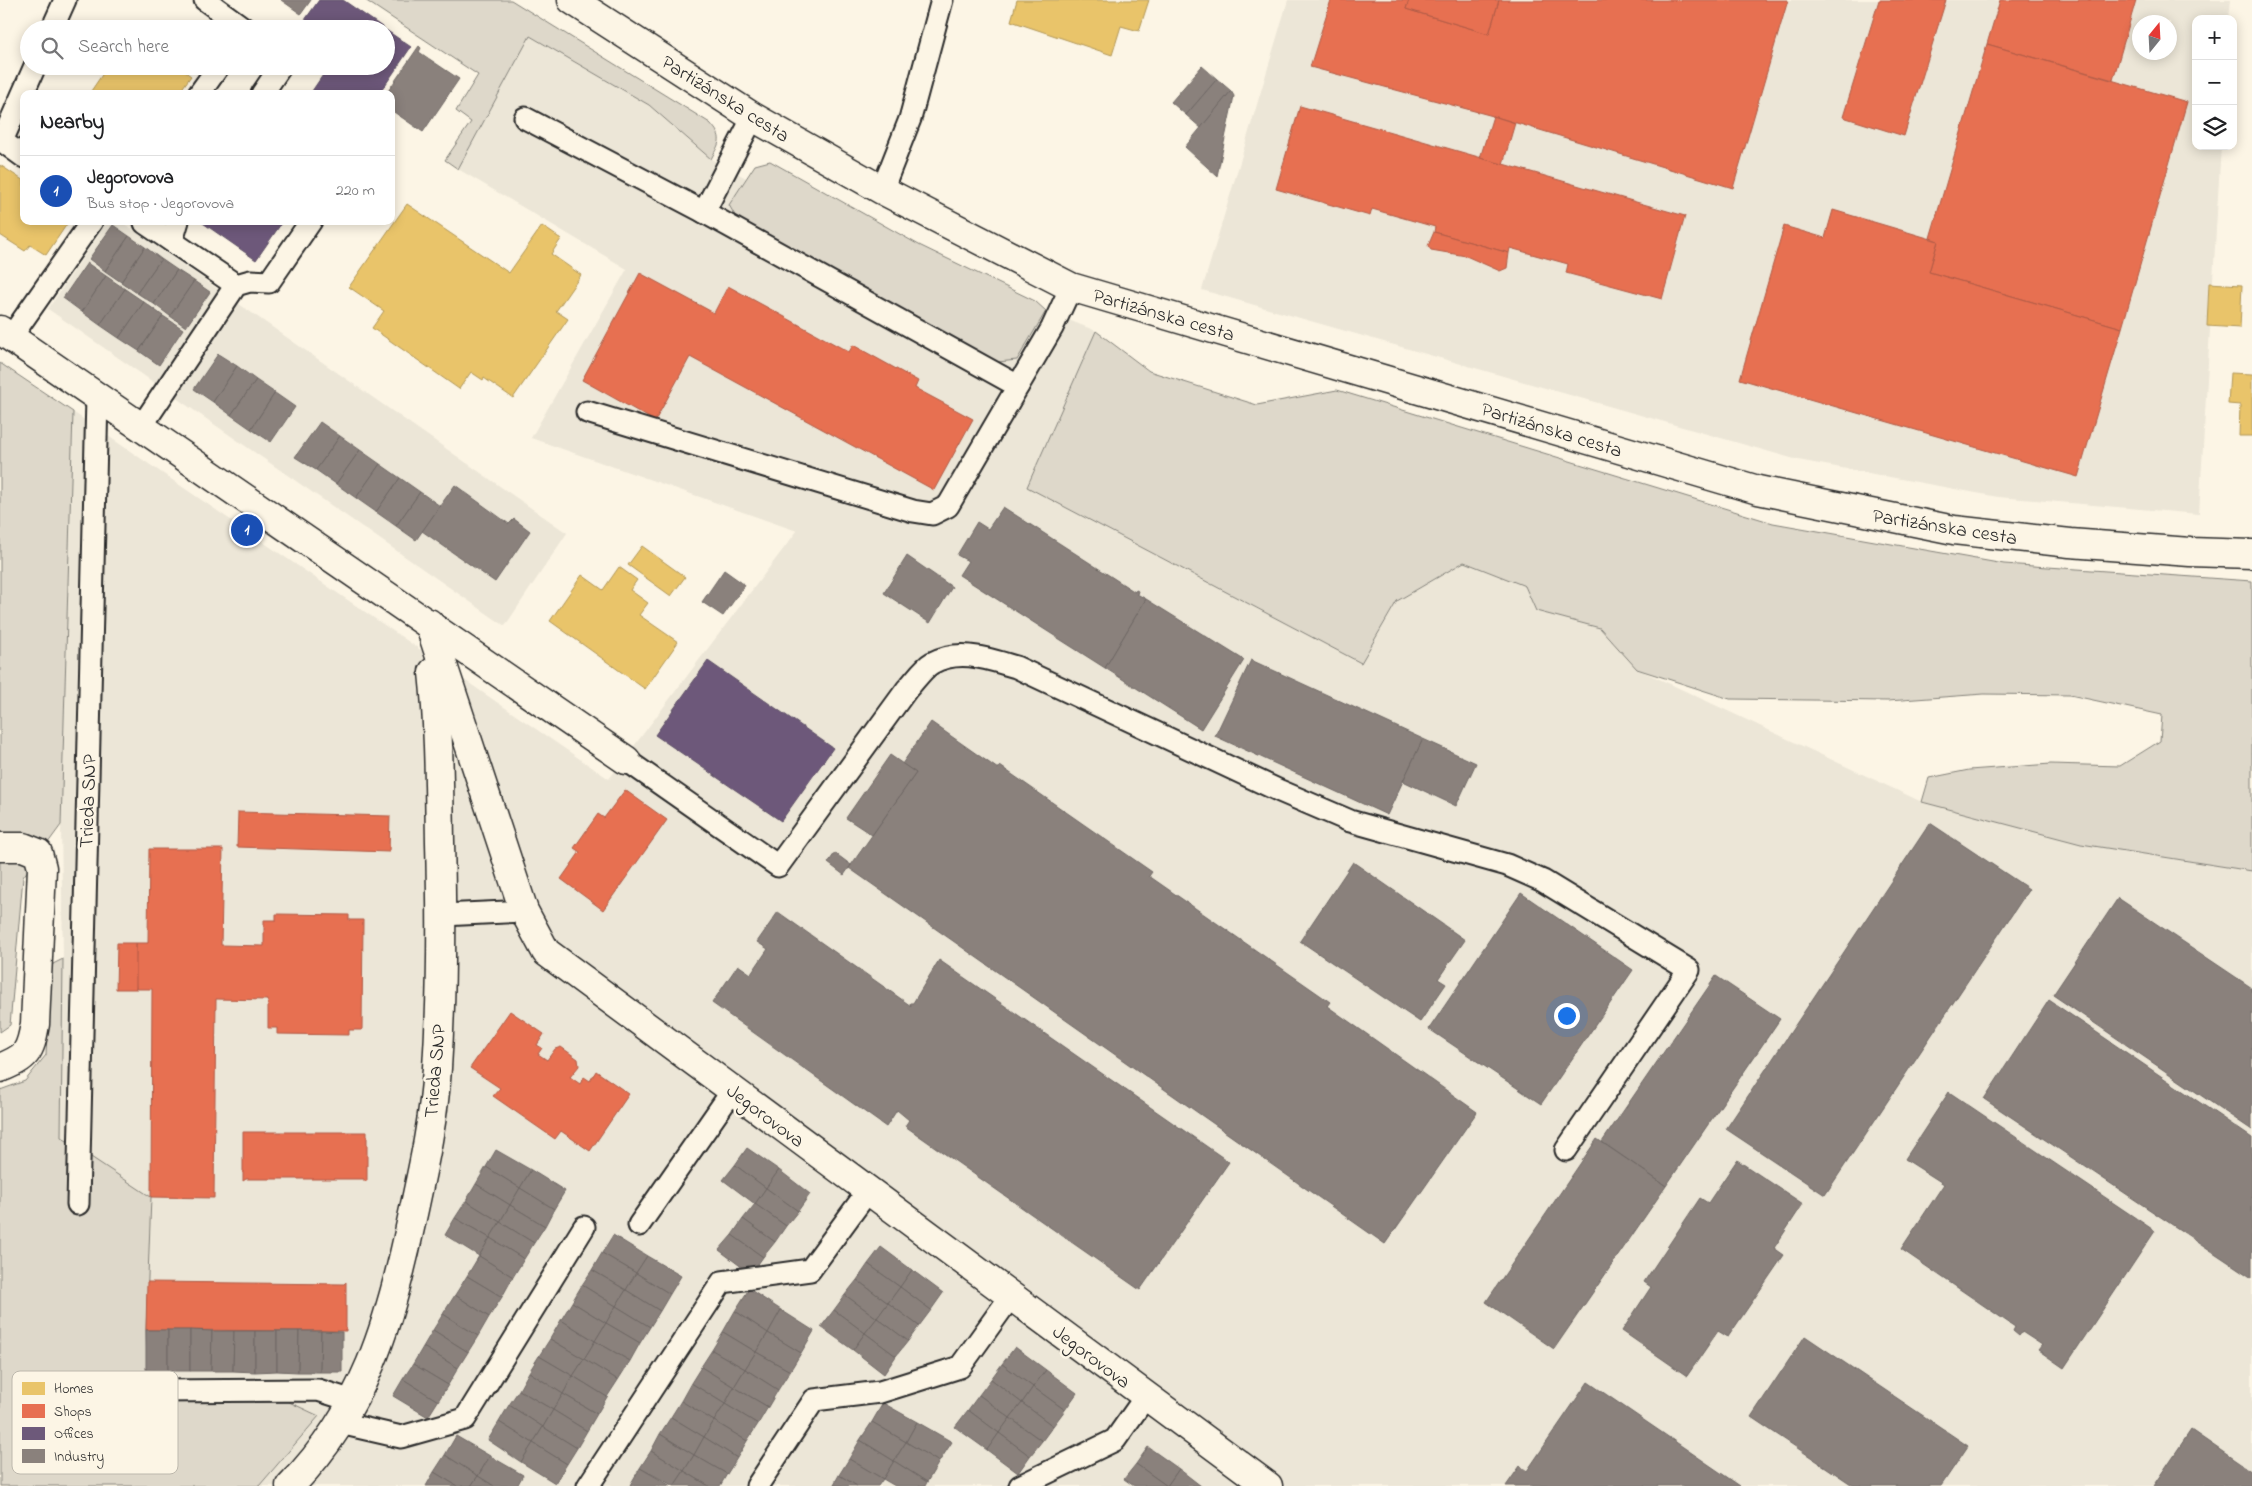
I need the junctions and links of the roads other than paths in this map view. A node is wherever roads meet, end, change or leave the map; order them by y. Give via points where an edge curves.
1 (65, 0) edge
2 (205, 0) edge
3 (572, 0) edge
4 (942, 0) edge
5 (56, 20) edge
6 (233, 20) edge
7 (31, 75) edge
8 (212, 75) edge
9 (275, 75) edge
10 (24, 90) edge
11 (202, 90) edge
12 (265, 90) edge
13 (20, 100) edge
14 (753, 117) junction
15 (526, 118) dead end
16 (20, 154) edge
17 (882, 190) junction
18 (704, 212) junction
19 (89, 225) edge
20 (153, 225) edge
21 (308, 225) edge
22 (175, 231) edge
23 (236, 285) junction
24 (1072, 287) junction
25 (5, 333) edge
26 (1018, 386) junction
27 (97, 398) junction
28 (587, 412) dead end
29 (141, 427) junction
30 (2252, 554) edge
31 (428, 623) junction
32 (626, 760) joint
33 (0, 847) edge
34 (524, 911) junction
35 (442, 915) junction
36 (0, 1068) edge
37 (733, 1090) junction
38 (1566, 1150) dead end
39 (868, 1191) junction
40 (78, 1204) dead end
41 (639, 1225) dead end
42 (584, 1227) dead end
43 (1011, 1296) junction
44 (178, 1391) edge
45 (1146, 1396) junction
46 (347, 1412) junction
47 (290, 1486) edge
48 (588, 1486) edge
49 (758, 1486) edge
50 (1020, 1486) edge
51 (1268, 1486) edge

1 - 5 lane
2 - 6 lane
3 - 14 street, Partizánska cesta
4 - 17 lane via 910,119
7 - 10 lane
8 - 11 lane
9 - 12 lane
13 - 16 lane via 2,141
14 - 17 street, Partizánska cesta
14 - 18 lane
15 - 18 lane
17 - 24 street, Partizánska cesta
18 - 26 lane
19 - 25 lane
20 - 22 lane
21 - 23 lane via 269,282 250,281
22 - 23 lane
23 - 29 lane
24 - 26 lane
24 - 30 street, Partizánska cesta via 1758,490 1954,530 2070,543
25 - 27 street
26 - 28 lane via 948,506 932,514 913,511
27 - 29 street
27 - 40 lane, Trieda SNP
29 - 31 street
31 - 32 street
31 - 34 street, Jegorovova
31 - 35 street, Trieda SNP via 437,714
32 - 38 lane via 778,866 908,689 930,664 954,655 978,656 1016,668 1350,821 1506,865 1543,881 1688,970
33 - 36 street via 23,847 38,853 42,868 32,1047 19,1060
34 - 35 lane
34 - 37 street, Jegorovova via 546,952
35 - 46 street, Trieda SNP via 437,1070 426,1150 393,1299 376,1355
37 - 39 street, Jegorovova
37 - 41 lane
39 - 43 street, Jegorovova
39 - 48 lane via 810,1270 722,1282
42 - 46 lane via 465,1420 401,1437
43 - 45 street, Jegorovova
43 - 49 lane via 960,1366 880,1392 814,1400
44 - 46 lane via 318,1390
45 - 50 lane via 1115,1440
45 - 51 street, Jegorovova
46 - 47 street, Trieda SNP

